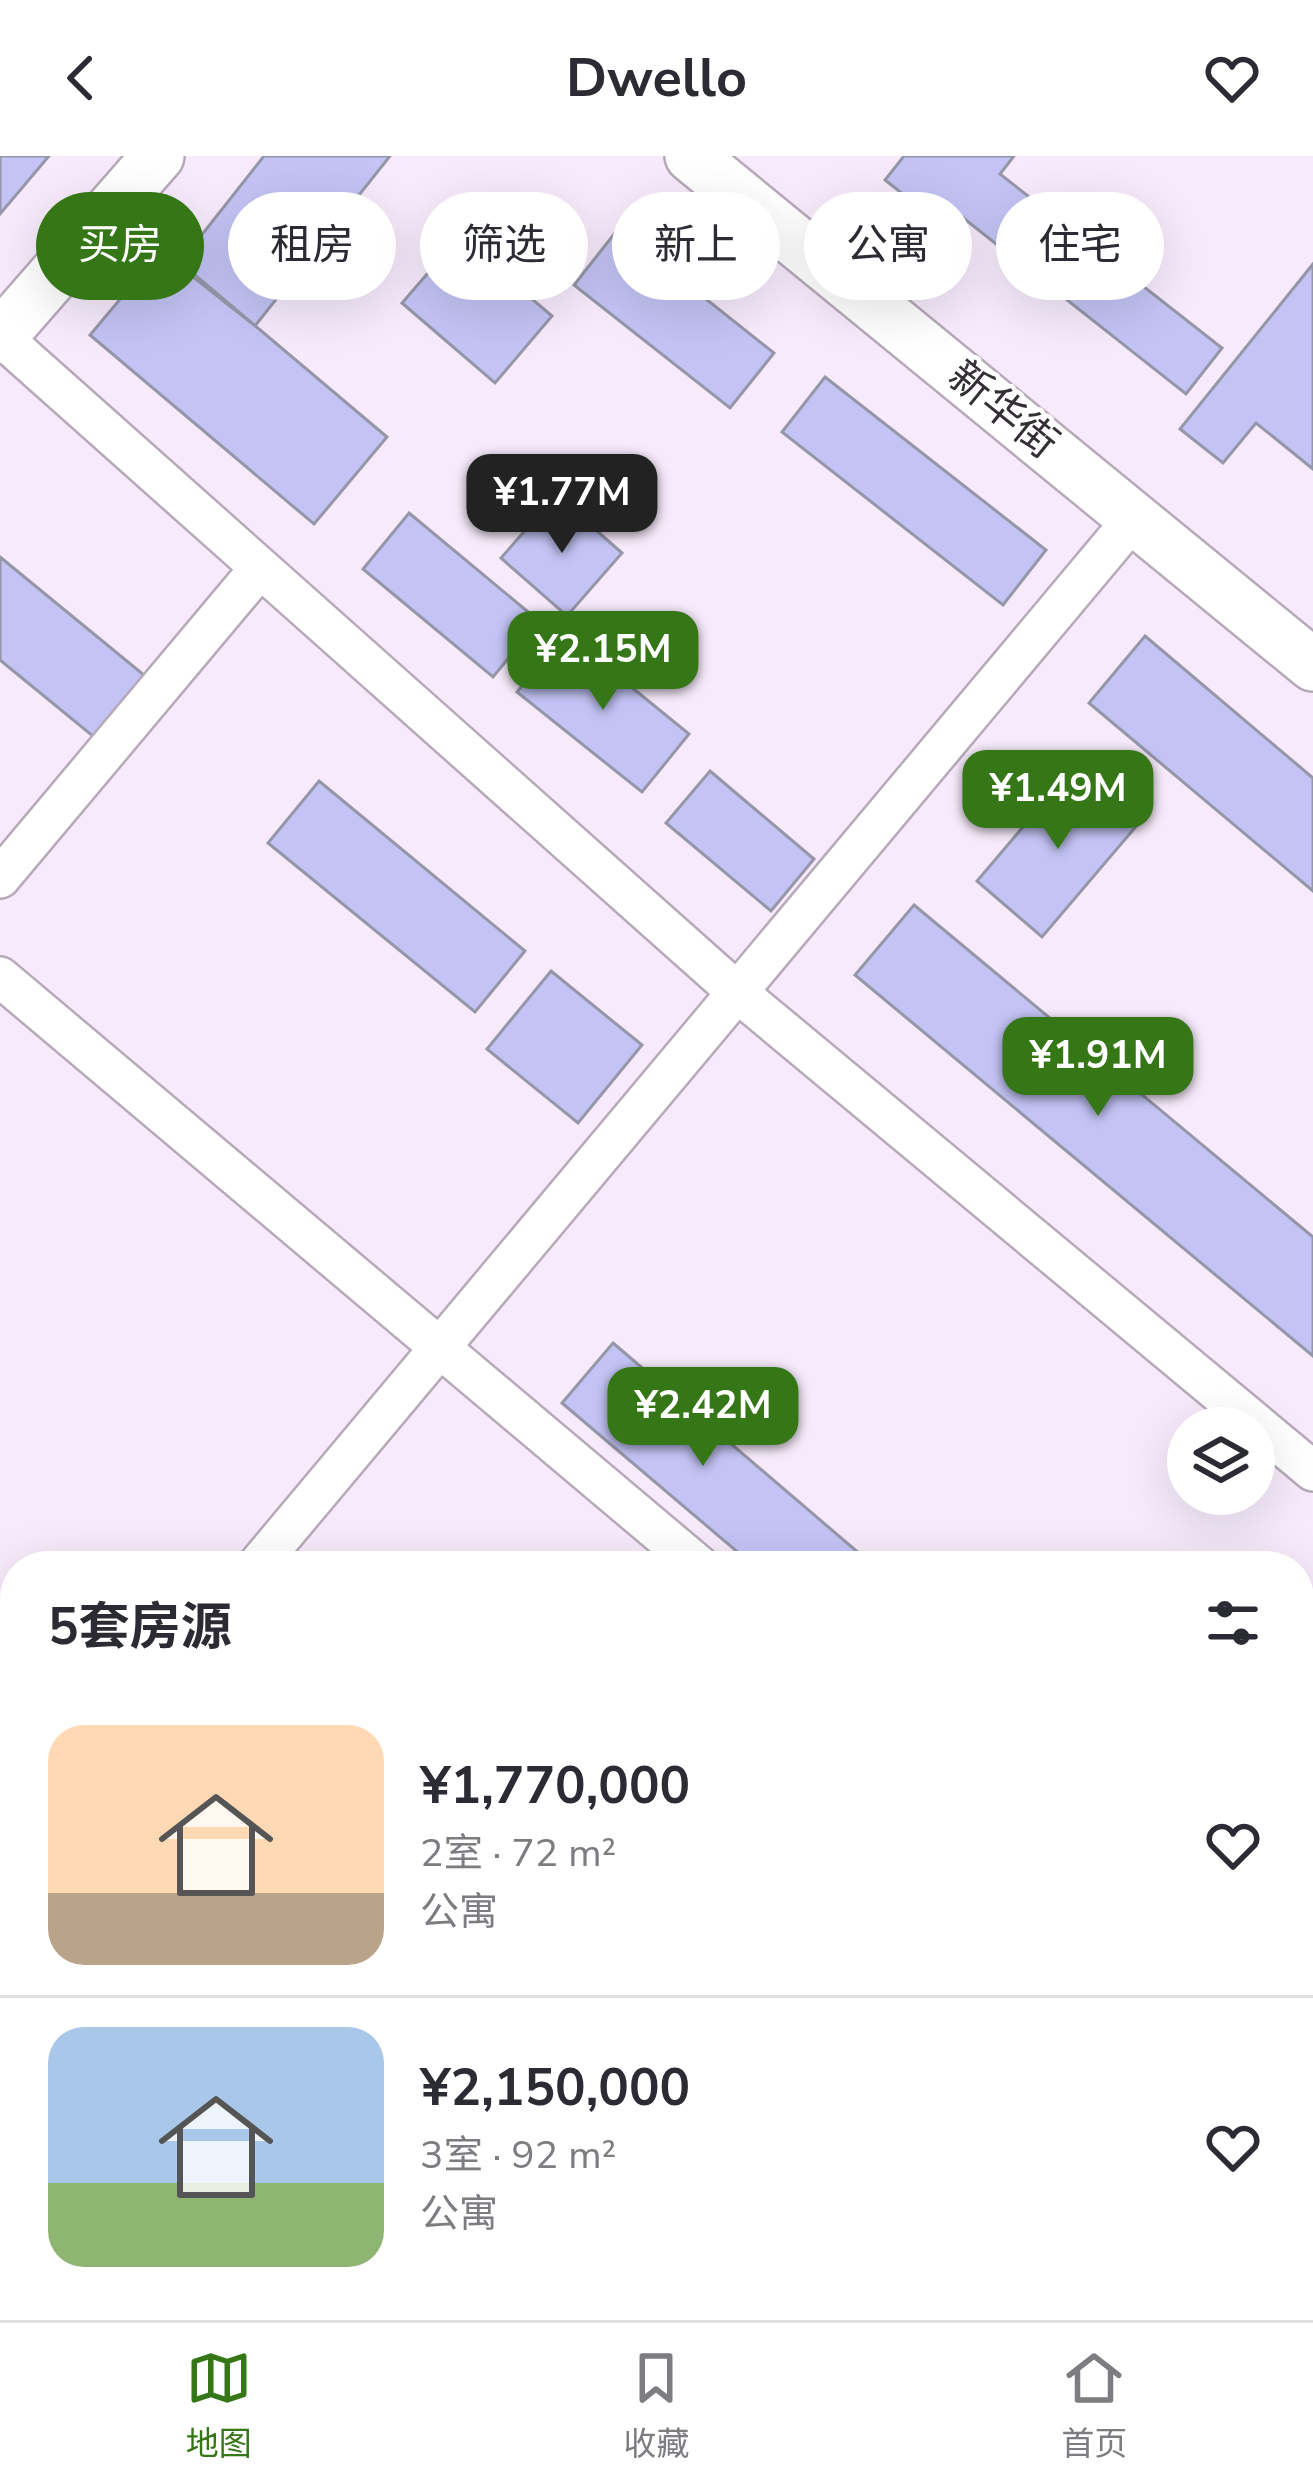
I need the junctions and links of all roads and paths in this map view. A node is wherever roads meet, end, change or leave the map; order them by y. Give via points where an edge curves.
1 (158, 156) edge
2 (691, 156) edge
3 (0, 336) edge
4 (1135, 517) junction
5 (260, 568) junction
6 (1313, 665) edge
7 (0, 878) edge
8 (0, 977) edge
9 (737, 992) junction
10 (442, 1345) junction
11 (1313, 1471) edge
12 (270, 1551) edge
13 (682, 1551) edge

1 - 3 main road
2 - 4 main road, 新华街
3 - 5 street
4 - 6 main road, 新华街
4 - 9 street
5 - 7 street
5 - 9 street
8 - 10 street
9 - 10 street
9 - 11 street
10 - 12 street
10 - 13 street

